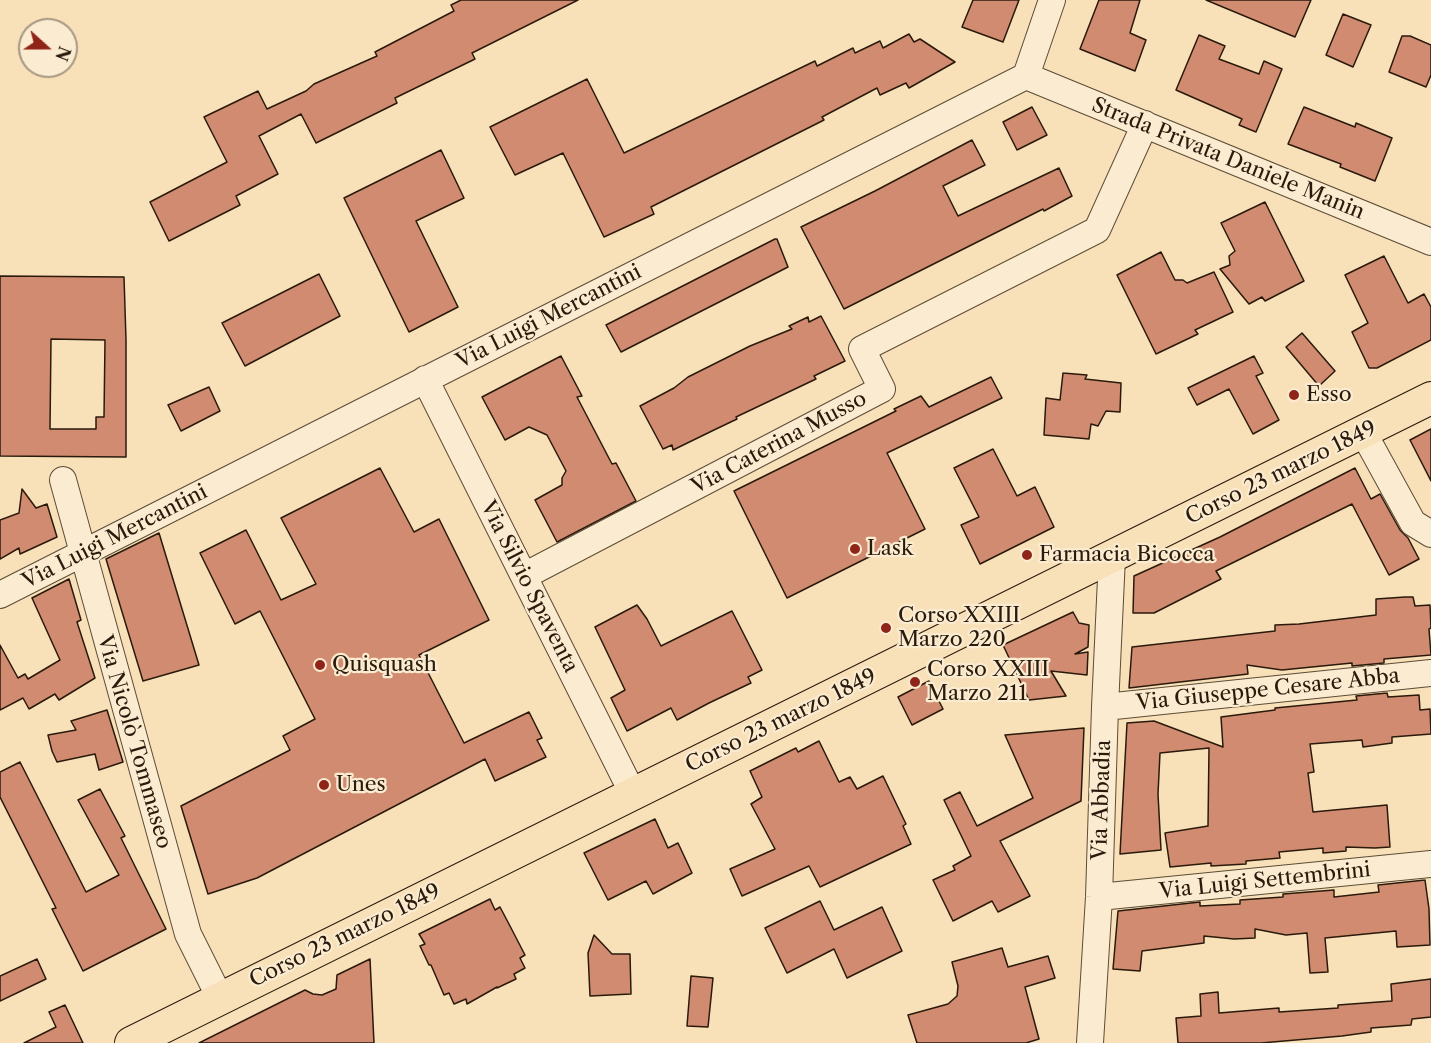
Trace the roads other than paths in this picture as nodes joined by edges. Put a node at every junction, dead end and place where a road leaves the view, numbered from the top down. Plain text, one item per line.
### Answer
1 (1052, 0) edge
2 (1026, 76) junction
3 (1144, 124) junction
4 (1431, 242) edge
5 (425, 379) junction
6 (1431, 398) edge
7 (1363, 432) junction
8 (63, 480) dead end
9 (1431, 534) edge
10 (82, 555) junction
11 (1112, 557) junction
12 (524, 576) junction
13 (0, 595) edge
14 (1431, 672) edge
15 (1105, 707) junction
16 (633, 794) junction
17 (1431, 864) edge
18 (1099, 897) junction
19 (220, 998) junction
20 (131, 1043) edge
21 (1090, 1043) edge

1 - 2 street
2 - 3 street, Strada Privata Daniele Manin
2 - 5 street, Via Luigi Mercantini
3 - 4 street, Strada Privata Daniele Manin
3 - 12 street, Via Caterina Musso
5 - 10 street, Via Luigi Mercantini
5 - 12 street, Via Silvio Spaventa
6 - 7 main road, Corso 23 marzo 1849
7 - 9 street
7 - 11 main road, Corso 23 marzo 1849
8 - 10 street, Via Nicolò Tommaseo
10 - 13 street, Via Luigi Mercantini
10 - 19 street, Via Nicolò Tommaseo
11 - 15 street, Via Abbadia
11 - 16 main road, Corso 23 marzo 1849
12 - 16 street, Via Silvio Spaventa
14 - 15 street, Via Giuseppe Cesare Abba
15 - 18 street, Via Abbadia
16 - 19 main road, Corso 23 marzo 1849
17 - 18 street, Via Luigi Settembrini
18 - 21 street, Via Abbadia
19 - 20 main road, Corso 23 marzo 1849

